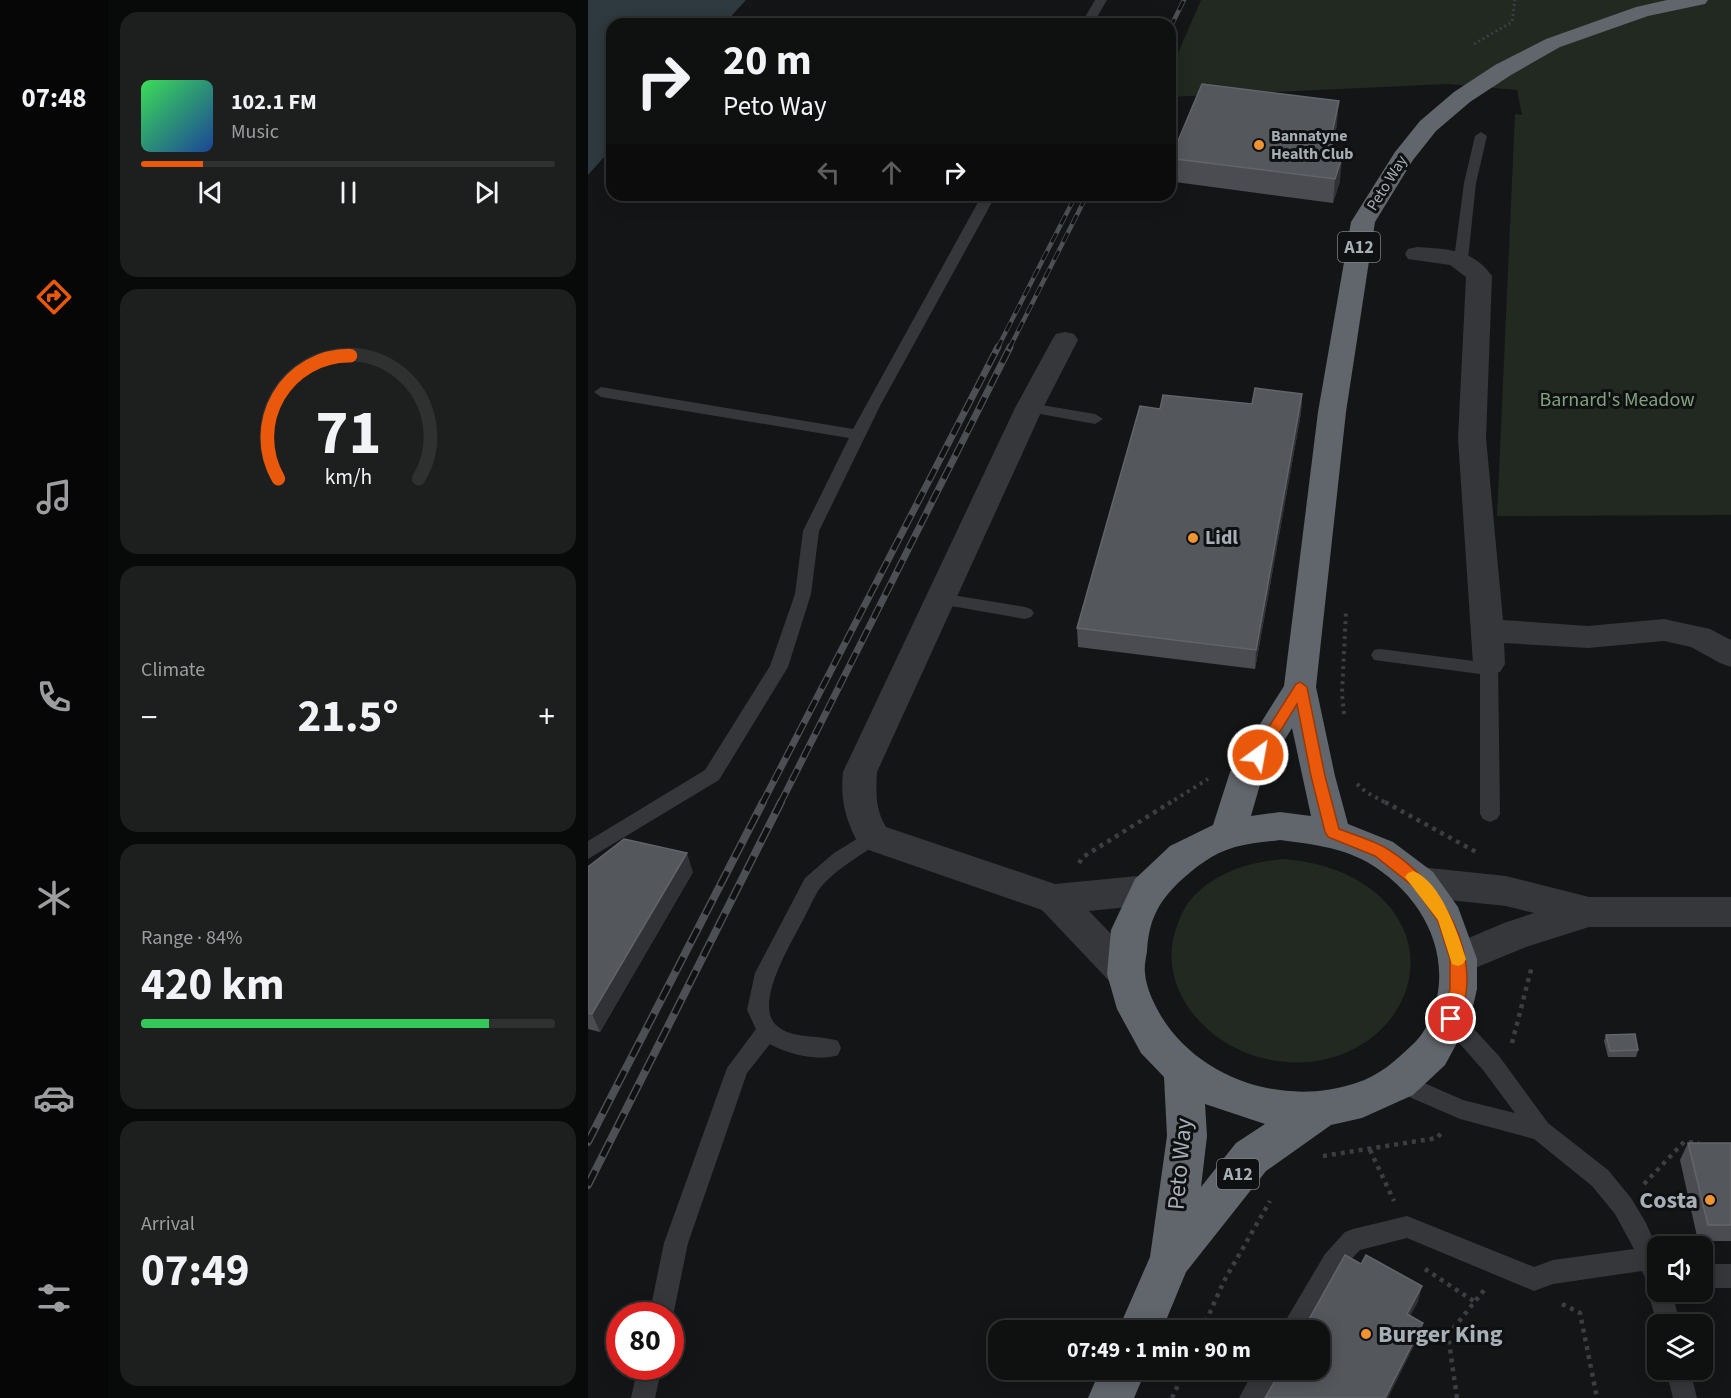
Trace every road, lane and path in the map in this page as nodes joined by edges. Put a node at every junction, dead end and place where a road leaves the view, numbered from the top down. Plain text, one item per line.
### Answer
1 (1101, 0) edge
2 (1515, 0) edge
3 (1698, 0) edge
4 (1090, 18) edge
5 (1474, 44) dead end
6 (1481, 136) dead end
7 (986, 201) edge
8 (1417, 254) dead end
9 (1461, 259) junction
10 (1065, 340) dead end
11 (601, 392) dead end
12 (1029, 408) junction
13 (1095, 419) dead end
14 (858, 435) junction
15 (940, 598) junction
16 (1347, 604) dead end
17 (1025, 613) dead end
18 (1488, 630) junction
19 (1380, 654) dead end
20 (1731, 655) edge
21 (1489, 667) junction
22 (1300, 687) junction
23 (1344, 718) dead end
24 (1247, 772) junction
25 (1350, 778) dead end
26 (1490, 814) dead end
27 (1333, 832) junction
28 (1228, 834) junction
29 (873, 837) junction
30 (588, 851) edge
31 (1420, 882) junction
32 (1148, 890) junction
33 (1506, 891) junction
34 (1055, 899) junction
35 (1589, 912) junction
36 (1731, 912) edge
37 (1517, 934) junction
38 (1458, 959) junction
39 (1126, 974) junction
40 (1451, 1019) junction
41 (767, 1031) junction
42 (830, 1048) dead end
43 (1491, 1063) junction
44 (1183, 1070) junction
45 (1399, 1082) junction
46 (1321, 1109) junction
47 (1460, 1109) junction
48 (1540, 1130) junction
49 (1708, 1144) edge
50 (1320, 1157) dead end
51 (1271, 1199) dead end
52 (1623, 1206) junction
53 (1647, 1254) edge
54 (1171, 1258) junction
55 (1503, 1267) junction
56 (1553, 1272) junction
57 (1713, 1276) edge
58 (1731, 1276) edge
59 (1647, 1277) edge
60 (664, 1302) edge
61 (1144, 1320) edge
62 (1206, 1320) edge
63 (1298, 1320) edge
64 (647, 1380) edge
65 (1119, 1380) edge
66 (1180, 1380) edge
67 (1262, 1380) edge
68 (1680, 1380) edge
69 (643, 1398) edge
70 (1111, 1398) edge
71 (1172, 1398) edge
72 (1251, 1398) edge
73 (1457, 1398) edge
74 (1597, 1398) edge
75 (1685, 1398) edge

1 - 4 lane
2 - 5 path
3 - 22 highway, Peto Way / A12
6 - 9 lane
7 - 14 lane
8 - 9 street
9 - 18 street
10 - 12 street
11 - 14 lane
12 - 13 lane
12 - 15 street
14 - 30 lane
15 - 17 lane
15 - 29 street
16 - 23 path
18 - 20 street
18 - 21 street
19 - 21 lane
21 - 26 lane
22 - 24 highway, Peto Way / A12
22 - 27 highway, Peto Way / A12
24 - 28 highway, Peto Way / A12
24 - 34 path
25 - 33 path
27 - 28 highway
27 - 31 highway
28 - 32 highway
29 - 34 street
29 - 41 lane
31 - 33 street
31 - 38 highway
32 - 34 street
32 - 39 highway
33 - 35 street
34 - 39 street
35 - 36 street
35 - 37 street
37 - 38 street
37 - 43 path
38 - 40 highway
39 - 44 highway
40 - 43 lane
40 - 45 highway
41 - 42 lane
41 - 60 lane
43 - 48 lane
44 - 46 highway
44 - 54 highway, Peto Way / A12
45 - 46 highway
45 - 47 lane
46 - 54 highway, Peto Way / A12
47 - 48 lane
47 - 50 path
48 - 52 lane
49 - 52 path
51 - 62 path
52 - 53 lane
54 - 61 highway, Peto Way / A12
55 - 56 lane
55 - 63 lane
55 - 73 path
56 - 59 lane
56 - 74 path
57 - 58 lane
64 - 69 lane
65 - 70 highway
66 - 71 path
67 - 72 lane
68 - 75 lane

